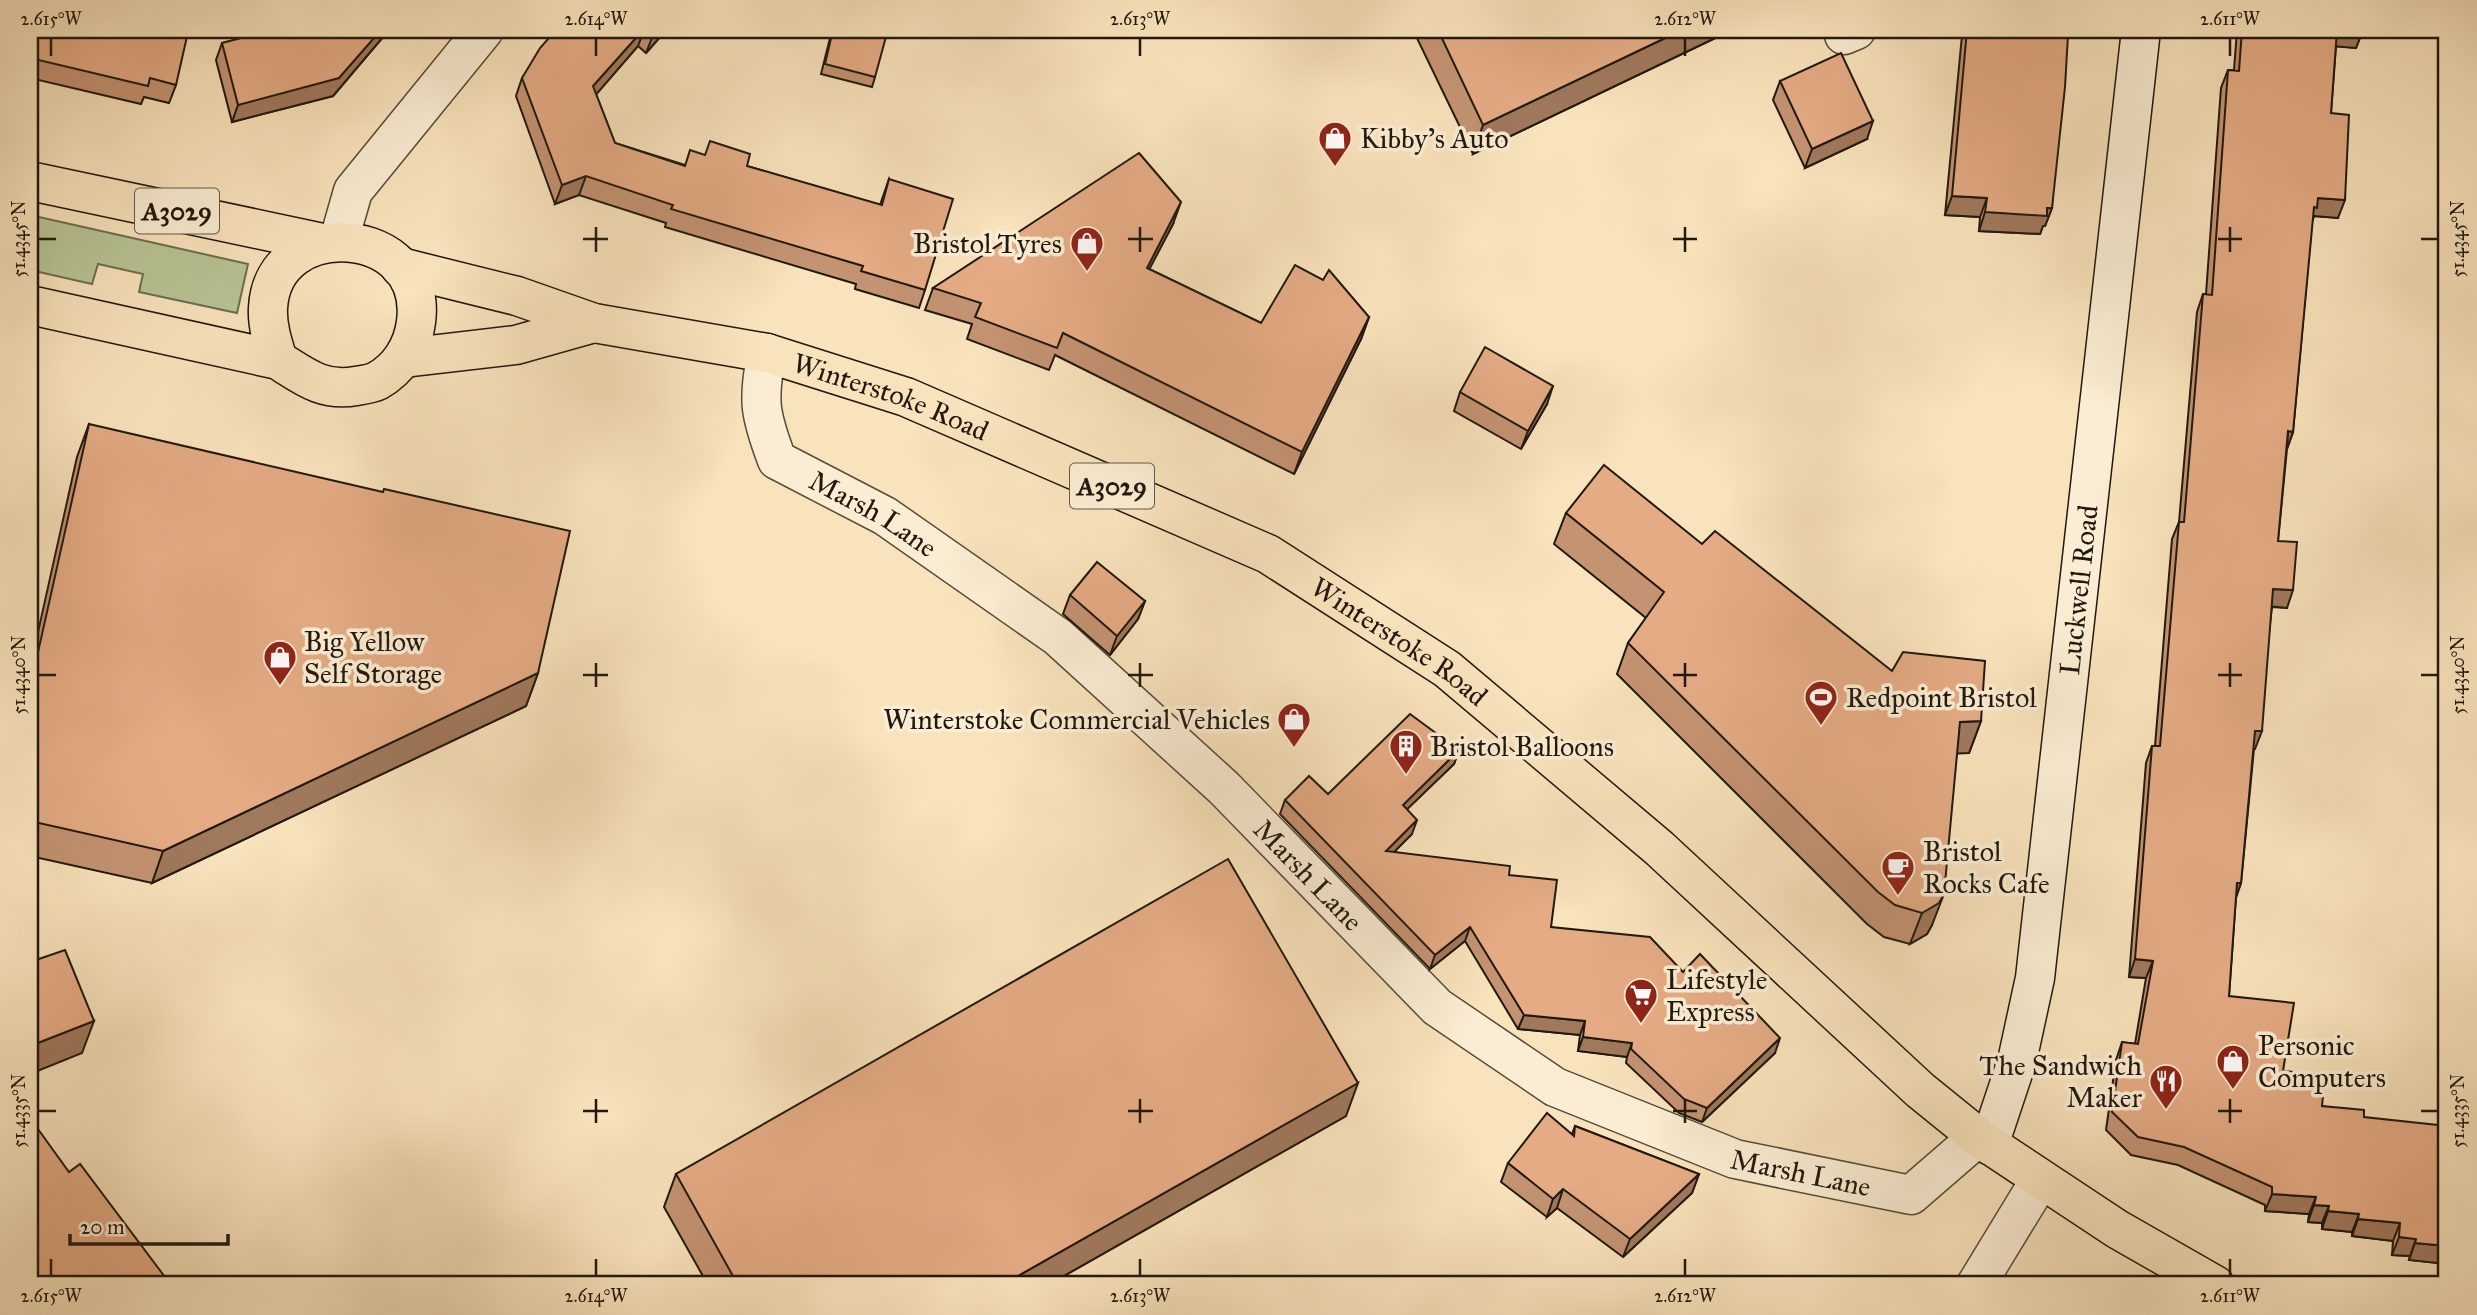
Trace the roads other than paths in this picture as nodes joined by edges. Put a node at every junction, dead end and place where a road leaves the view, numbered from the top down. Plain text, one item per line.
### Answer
1 (484, 30) edge
2 (2141, 30) edge
3 (30, 181) edge
4 (331, 242) junction
5 (400, 267) junction
6 (30, 305) edge
7 (594, 323) junction
8 (766, 353) junction
9 (404, 358) junction
10 (278, 360) junction
11 (1983, 1141) junction
12 (2040, 1180) junction
13 (1976, 1285) edge
14 (2215, 1285) edge

1 - 4 street
2 - 11 street, Luckwell Road
3 - 4 highway, Winterstoke Road / A3029
4 - 5 highway, Winterstoke Road / A3029
4 - 10 highway
5 - 7 highway, Winterstoke Road / A3029
5 - 9 highway, Winterstoke Road / A3029
6 - 10 highway, Winterstoke Road / A3029
7 - 8 highway, Winterstoke Road / A3029
7 - 9 highway, Winterstoke Road / A3029
8 - 11 highway, Winterstoke Road / A3029
8 - 11 street, Marsh Lane
9 - 10 highway, Winterstoke Road / A3029
11 - 12 highway, Winterstoke Road / A3029
12 - 13 street
12 - 14 highway, Winterstoke Road / A3029

